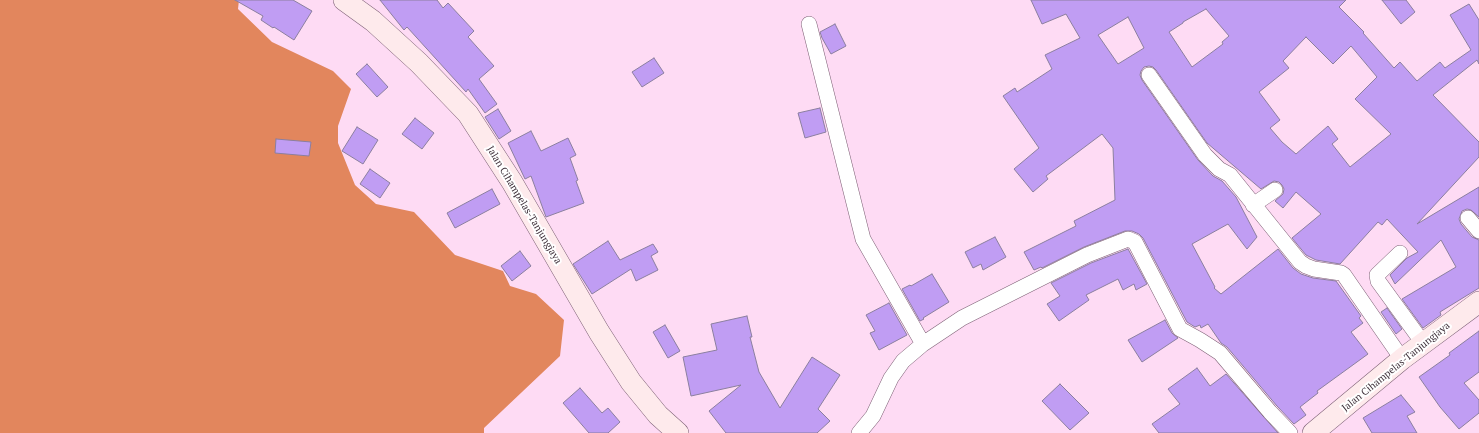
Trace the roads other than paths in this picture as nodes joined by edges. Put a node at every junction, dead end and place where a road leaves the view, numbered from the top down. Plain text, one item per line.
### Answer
1 (344, 0) edge
2 (809, 24) dead end
3 (1149, 76) dead end
4 (1275, 190) dead end
5 (1253, 205) junction
6 (1468, 218) dead end
7 (1479, 231) edge
8 (1400, 253) dead end
9 (1479, 302) edge
10 (1423, 343) junction
11 (923, 344) junction
12 (1402, 359) junction
13 (678, 433) edge
14 (859, 433) edge
15 (1290, 433) edge
16 (1313, 433) edge

1 - 13 main road, Jalan Cihampelas-Tanjungjaya
2 - 11 street
3 - 5 street
4 - 5 street
5 - 12 street
6 - 7 street
8 - 10 street
9 - 10 main road, Jalan Cihampelas-Tanjungjaya
10 - 12 main road, Jalan Cihampelas-Tanjungjaya
11 - 14 street
11 - 15 street
12 - 16 main road, Jalan Cihampelas-Tanjungjaya

